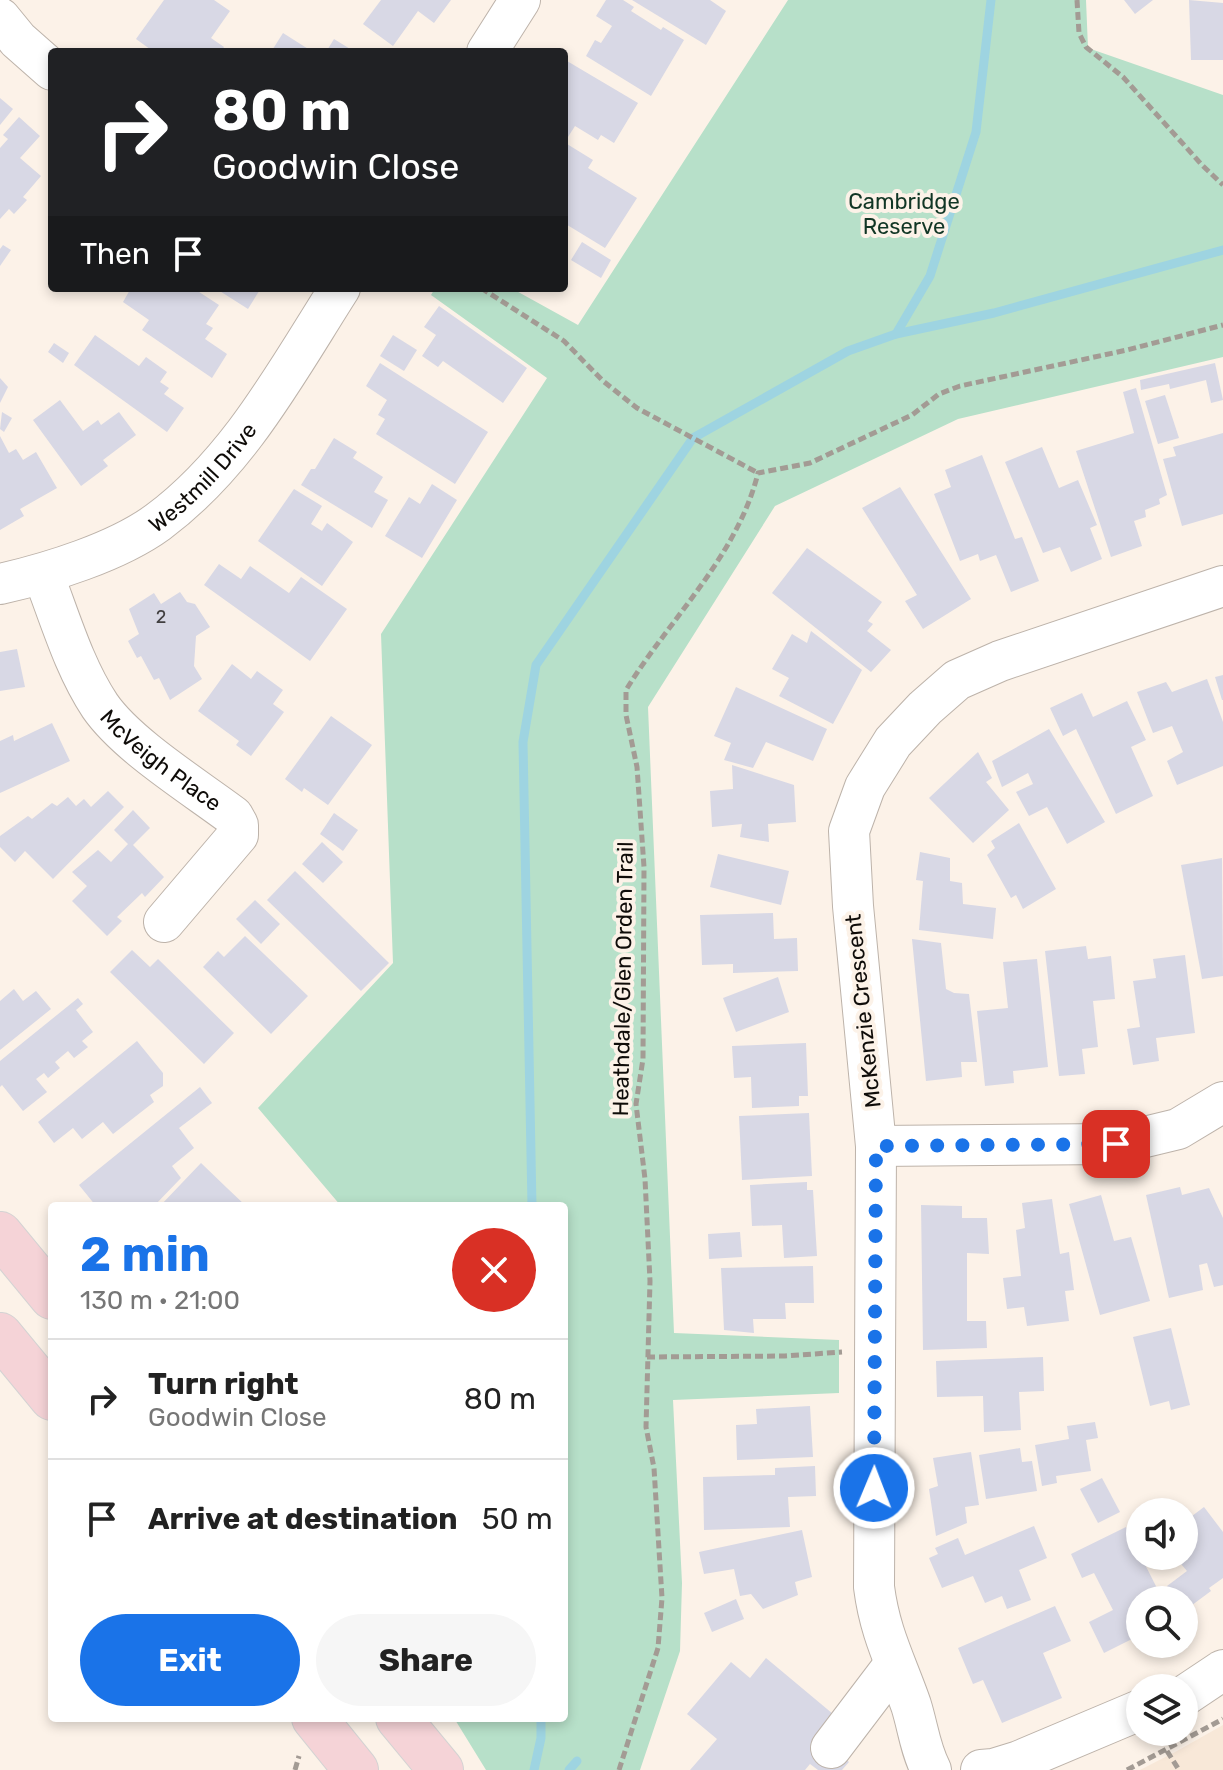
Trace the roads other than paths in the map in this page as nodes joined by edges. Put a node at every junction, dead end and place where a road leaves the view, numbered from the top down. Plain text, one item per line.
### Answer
1 (520, 0) edge
2 (0, 18) edge
3 (490, 48) edge
4 (48, 66) edge
5 (337, 292) edge
6 (43, 574) junction
7 (0, 584) edge
8 (1223, 586) edge
9 (164, 922) dead end
10 (1223, 1102) edge
11 (876, 1146) junction
12 (0, 1234) edge
13 (48, 1292) edge
14 (0, 1335) edge
15 (48, 1393) edge
16 (894, 1665) junction
17 (911, 1705) junction
18 (1126, 1716) edge
19 (317, 1722) edge
20 (401, 1722) edge
21 (1130, 1746) edge
22 (819, 1762) edge
23 (356, 1770) edge
24 (441, 1770) edge
25 (931, 1770) edge
26 (949, 1770) edge
27 (981, 1770) edge
28 (1059, 1770) edge

1 - 3 street
2 - 4 street
5 - 6 street, Westmill Drive
6 - 7 street, Westmill Drive
6 - 9 street, McVeigh Place
8 - 11 street, McKenzie Crescent
10 - 11 street
11 - 16 street, McKenzie Crescent
12 - 13 main road
14 - 15 main road
16 - 17 street, McKenzie Crescent
16 - 22 street
17 - 25 street, McKenzie Crescent
17 - 26 street, McKenzie Crescent
18 - 27 street
19 - 23 main road
20 - 24 main road
21 - 28 street

